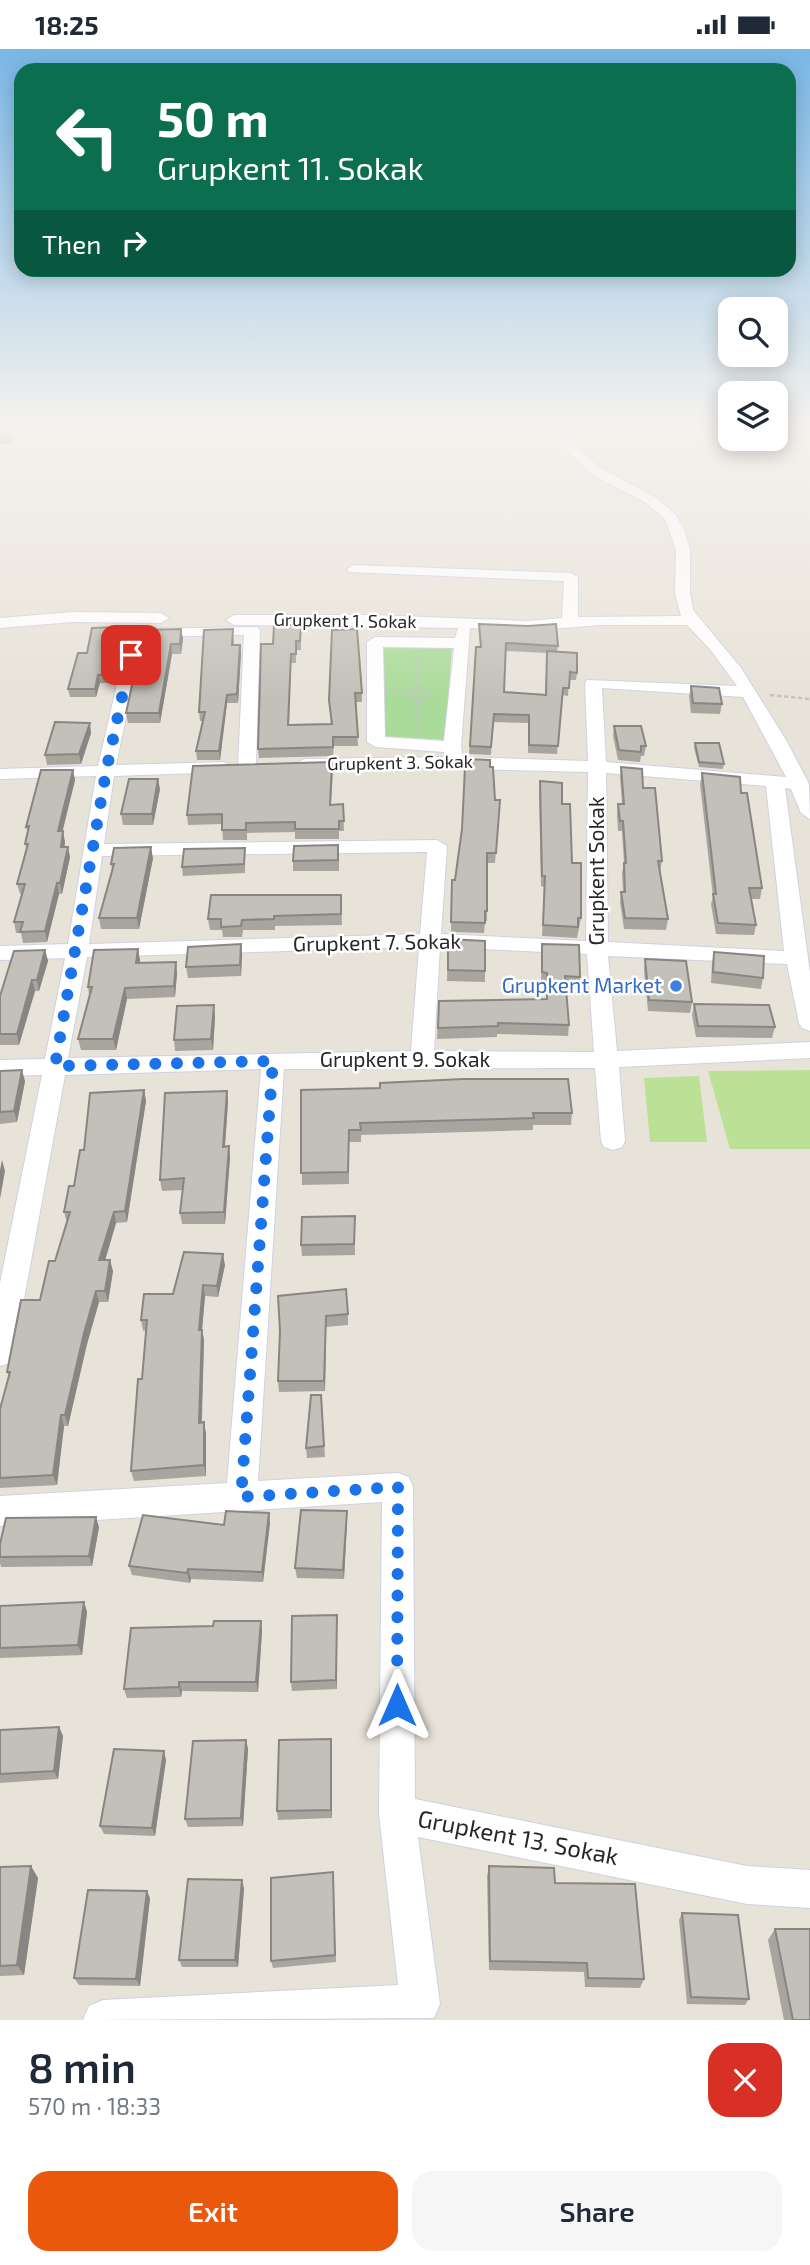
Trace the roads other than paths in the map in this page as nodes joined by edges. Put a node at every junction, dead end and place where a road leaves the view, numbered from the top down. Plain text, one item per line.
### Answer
1 (667, 515) edge
2 (354, 569) dead end
3 (374, 620) junction
4 (691, 620) junction
5 (570, 622) junction
6 (0, 623) edge
7 (464, 624) junction
8 (375, 642) junction
9 (463, 643) junction
10 (593, 683) joint
11 (747, 692) junction
12 (453, 754) junction
13 (289, 765) edge
14 (597, 768) junction
15 (106, 772) junction
16 (0, 774) edge
17 (775, 781) junction
18 (800, 784) junction
19 (810, 813) edge
20 (94, 850) junction
21 (429, 940) junction
22 (597, 946) junction
23 (77, 951) junction
24 (0, 953) edge
25 (796, 958) junction
26 (810, 1023) edge
27 (810, 1049) edge
28 (422, 1059) junction
29 (606, 1060) junction
30 (273, 1061) junction
31 (55, 1066) junction
32 (0, 1068) edge
33 (613, 1141) dead end
34 (0, 1355) edge
35 (398, 1487) joint
36 (241, 1497) junction
37 (0, 1511) edge
38 (397, 1814) junction
39 (810, 1889) edge
40 (103, 2020) edge

1 - 4 street
2 - 5 street
3 - 6 street, Grupkent 1. Sokak
3 - 7 street, Grupkent 1. Sokak
3 - 8 street
4 - 5 street, Grupkent 1. Sokak
4 - 11 street
5 - 7 street, Grupkent 1. Sokak
7 - 9 street
8 - 9 street
8 - 12 street
9 - 12 street
10 - 11 street
10 - 14 street, Grupkent Sokak
11 - 18 street
12 - 13 street, Grupkent 3. Sokak
12 - 14 street, Grupkent 3. Sokak
14 - 17 street, Grupkent 3. Sokak
14 - 22 street, Grupkent Sokak
15 - 15 street
15 - 16 street
15 - 20 street
17 - 18 street, Grupkent 3. Sokak
17 - 25 street
18 - 19 street
20 - 21 street
20 - 23 street
21 - 22 street, Grupkent 7. Sokak
21 - 23 street, Grupkent 7. Sokak
21 - 28 street
22 - 25 street, Grupkent 7. Sokak
22 - 29 street, Grupkent Sokak
23 - 24 street, Grupkent 7. Sokak
23 - 31 street
25 - 26 street
27 - 29 street, Grupkent 9. Sokak
28 - 29 street, Grupkent 9. Sokak
28 - 30 street, Grupkent 9. Sokak
29 - 33 street, Grupkent Sokak
30 - 31 street, Grupkent 9. Sokak
30 - 36 street
31 - 32 street, Grupkent 9. Sokak
31 - 34 street
35 - 36 street
35 - 38 street
36 - 37 street
38 - 39 street, Grupkent 13. Sokak
38 - 40 street, Grupkent 13. Sokak

